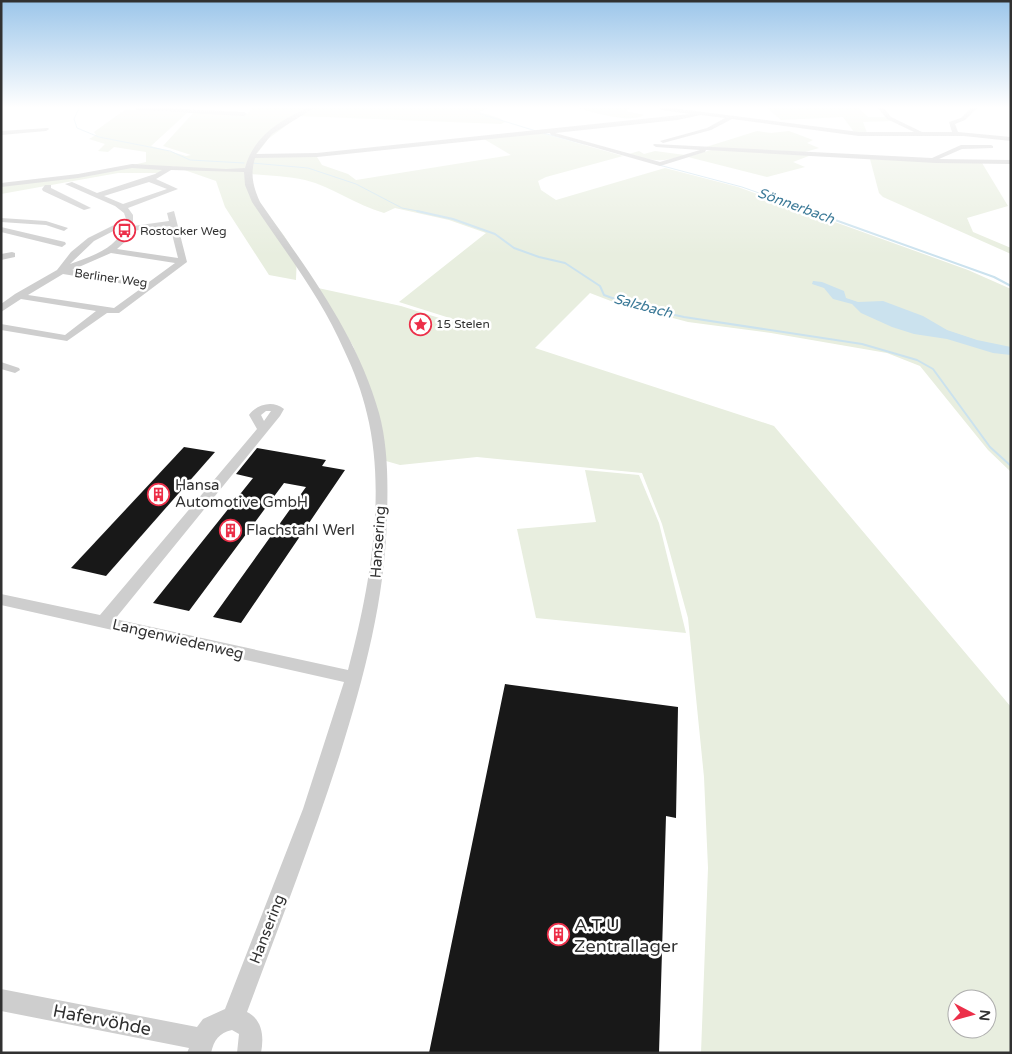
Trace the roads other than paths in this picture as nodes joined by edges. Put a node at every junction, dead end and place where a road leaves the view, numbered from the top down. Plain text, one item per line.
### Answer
1 (253, 157) edge
2 (295, 157) edge
3 (635, 157) edge
4 (683, 157) edge
5 (874, 157) edge
6 (938, 157) edge
7 (936, 161) junction
8 (1011, 162) edge
9 (250, 163) junction
10 (171, 167) junction
11 (149, 179) junction
12 (69, 184) dead end
13 (1, 185) edge
14 (48, 187) dead end
15 (98, 196) junction
16 (75, 202) junction
17 (123, 207) junction
18 (87, 208) dead end
19 (171, 213) dead end
20 (1, 220) edge
21 (129, 224) junction
22 (174, 224) junction
23 (64, 228) dead end
24 (1, 229) edge
25 (62, 244) dead end
26 (108, 250) junction
27 (12, 255) dead end
28 (1, 257) edge
29 (183, 262) junction
30 (61, 271) junction
31 (150, 285) junction
32 (18, 296) junction
33 (1, 309) edge
34 (105, 309) junction
35 (1, 327) edge
36 (1, 365) edge
37 (16, 370) dead end
38 (264, 430) dead end
39 (1, 599) edge
40 (103, 622) junction
41 (355, 678) junction
42 (1, 1000) edge
43 (233, 1018) junction
44 (200, 1046) edge
45 (249, 1053) edge

1 - 9 street
2 - 9 street
3 - 4 street
5 - 7 street
6 - 7 street
7 - 8 street
9 - 10 street
9 - 41 street, Hansering
10 - 11 street
10 - 13 street
11 - 15 street
11 - 17 street
12 - 15 street
14 - 16 street
15 - 16 street
15 - 17 street
16 - 18 street
17 - 21 street
19 - 22 street
20 - 23 street
21 - 22 street
21 - 26 street
21 - 30 street
22 - 29 street
24 - 25 street
26 - 29 street
26 - 30 street
27 - 28 street
29 - 31 street, Berliner Weg
30 - 31 street, Berliner Weg
30 - 32 street
31 - 34 street
32 - 33 street
32 - 34 street
34 - 35 street
36 - 37 street
38 - 40 street
39 - 40 street, Langenwiedenweg
40 - 41 street, Langenwiedenweg
41 - 43 street, Hansering
42 - 44 street, Hafervöhde
43 - 44 street
43 - 45 street

